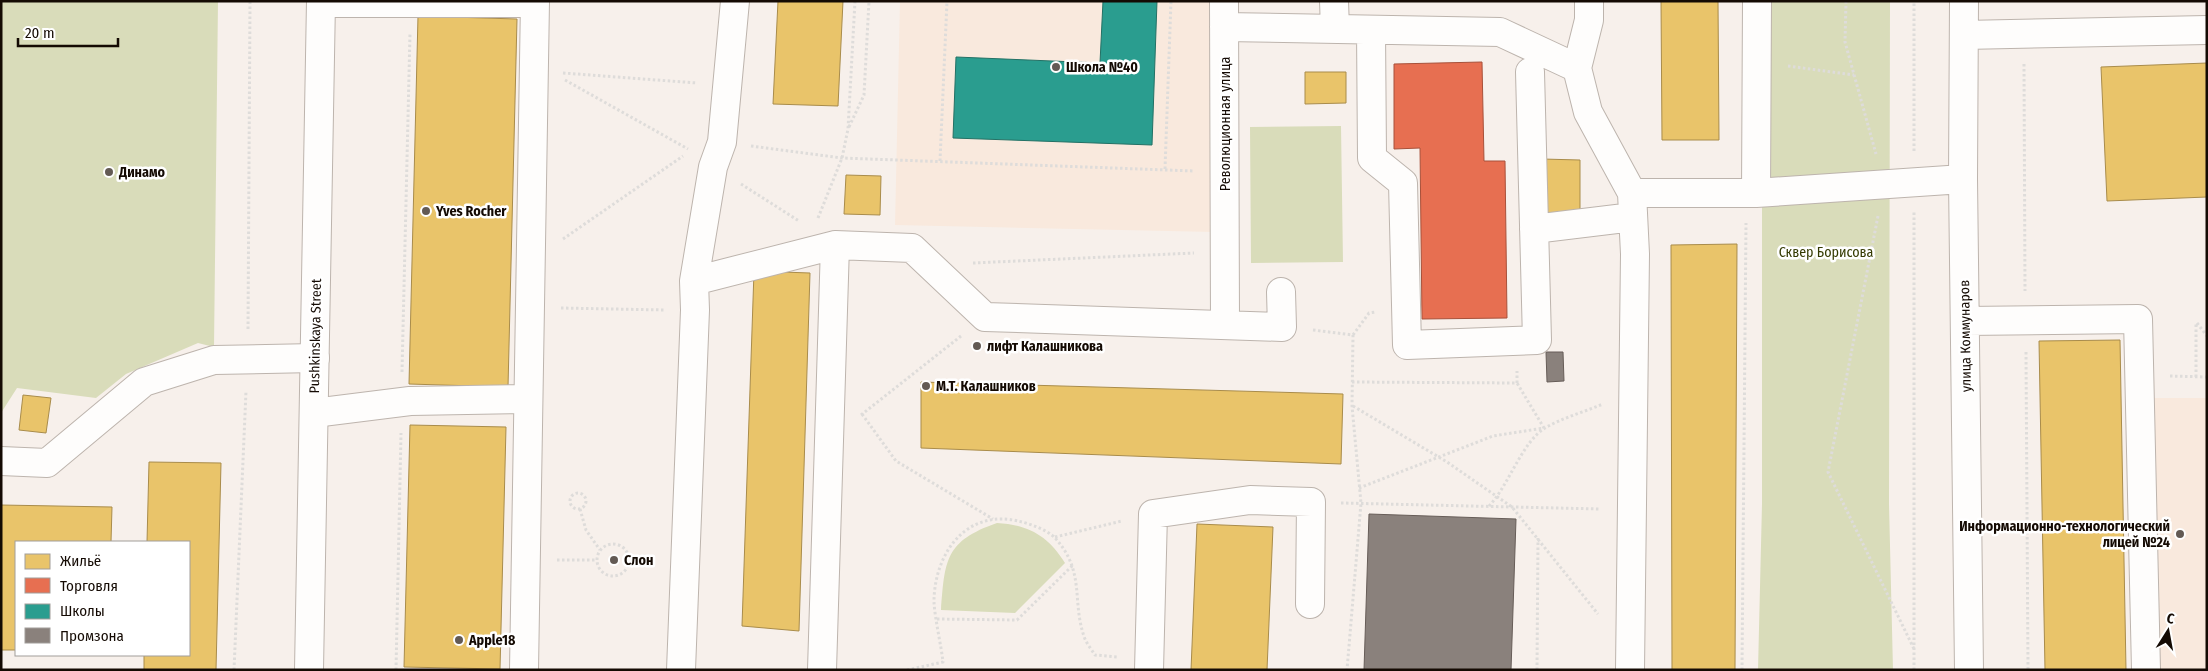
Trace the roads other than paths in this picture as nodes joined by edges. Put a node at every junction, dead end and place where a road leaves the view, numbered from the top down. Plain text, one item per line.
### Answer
1 (734, 1) edge
2 (1334, 1) edge
3 (1589, 1) edge
4 (1757, 1) edge
5 (1964, 1) edge
6 (321, 2) edge
7 (535, 2) edge
8 (1224, 14) edge
9 (1334, 29) junction
10 (1371, 30) junction
11 (2207, 30) edge
12 (1964, 35) junction
13 (1577, 68) junction
14 (1530, 72) dead end
15 (1963, 180) junction
16 (1751, 193) junction
17 (1632, 205) junction
18 (1534, 229) junction
19 (835, 245) junction
20 (694, 281) junction
21 (1281, 292) dead end
22 (1965, 321) junction
23 (1225, 325) junction
24 (315, 358) junction
25 (528, 399) junction
26 (314, 413) junction
27 (1, 461) edge
28 (1310, 604) dead end
29 (1149, 665) edge
30 (309, 670) edge
31 (524, 670) edge
32 (681, 670) edge
33 (822, 670) edge
34 (1630, 670) edge
35 (1969, 670) edge
36 (2146, 670) edge

1 - 20 street
2 - 9 street
3 - 13 street
4 - 16 street
5 - 12 street, улица Коммунаров
6 - 7 street
6 - 24 street, Pushkinskaya Street
7 - 25 street
8 - 9 street
8 - 23 street, Революционная улица
9 - 10 street
10 - 13 street
10 - 18 street
11 - 12 street
12 - 15 street, улица Коммунаров
13 - 17 street
14 - 18 street
15 - 16 street
15 - 22 street, улица Коммунаров
16 - 17 street
17 - 18 street
17 - 34 street
19 - 20 street
19 - 23 street
19 - 33 street
20 - 32 street
21 - 23 street
22 - 35 street, улица Коммунаров
22 - 36 street
24 - 26 street, Pushkinskaya Street
24 - 27 street
25 - 26 street
25 - 31 street
26 - 30 street, Pushkinskaya Street
28 - 29 street

